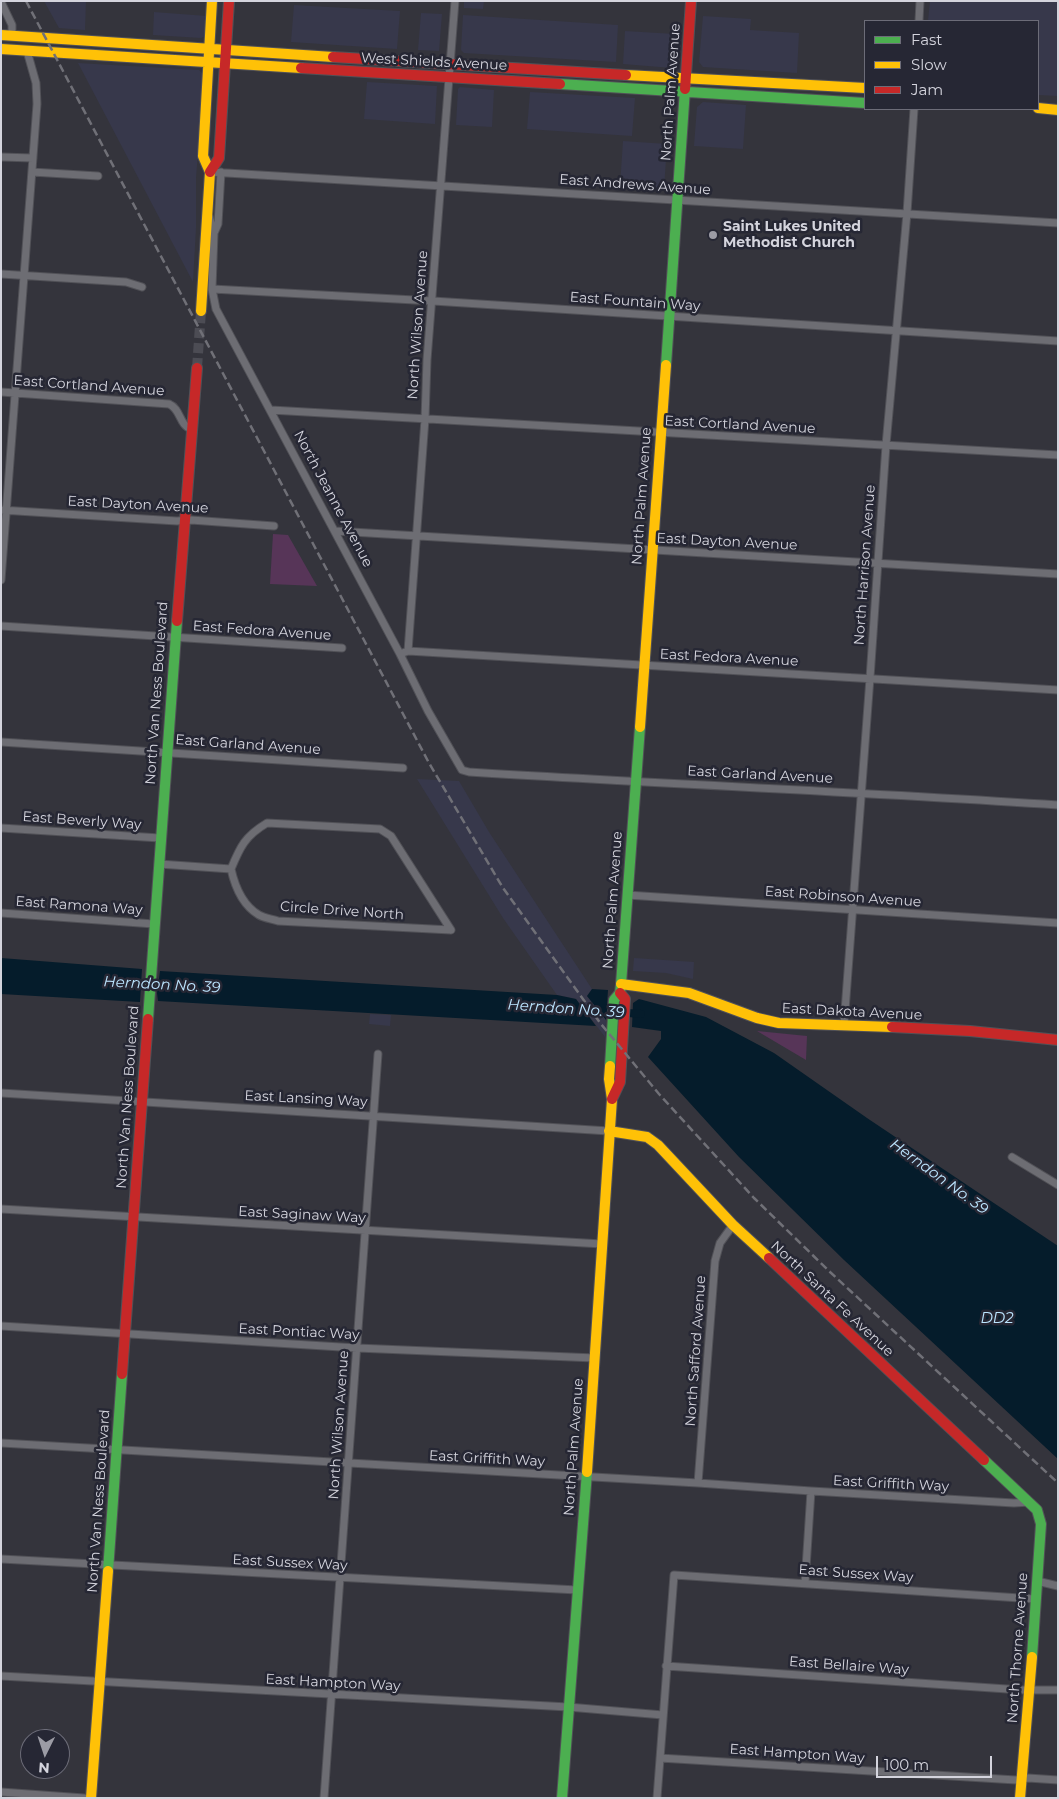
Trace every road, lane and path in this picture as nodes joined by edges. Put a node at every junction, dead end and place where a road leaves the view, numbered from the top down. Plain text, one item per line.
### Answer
1 (212, 1) edge
2 (229, 1) edge
3 (455, 1) edge
4 (691, 1) edge
5 (920, 1) edge
6 (1, 2) edge
7 (919, 20) edge
8 (1, 35) edge
9 (12, 35) junction
10 (209, 48) junction
11 (1, 49) edge
12 (226, 49) junction
13 (27, 51) junction
14 (208, 62) junction
15 (225, 63) junction
16 (450, 65) junction
17 (449, 77) junction
18 (687, 78) junction
19 (864, 88) edge
20 (686, 92) junction
21 (864, 103) edge
22 (1039, 108) edge
23 (914, 110) edge
24 (1058, 110) edge
25 (1, 157) edge
26 (33, 158) junction
27 (32, 172) junction
28 (210, 172) junction
29 (222, 172) junction
30 (98, 176) dead end
31 (440, 185) junction
32 (678, 200) junction
33 (208, 211) junction
34 (907, 214) junction
35 (1058, 223) edge
36 (214, 233) junction
37 (1, 274) edge
38 (23, 275) junction
39 (142, 287) dead end
40 (212, 289) junction
41 (433, 301) junction
42 (202, 312) tunnel mouth
43 (669, 317) junction
44 (897, 330) junction
45 (1058, 341) edge
46 (197, 368) tunnel mouth
47 (1, 392) edge
48 (15, 393) junction
49 (271, 410) junction
50 (425, 419) junction
51 (191, 429) junction
52 (660, 433) junction
53 (886, 446) junction
54 (1058, 455) edge
55 (4, 510) edge
56 (184, 520) junction
57 (274, 526) dead end
58 (335, 531) junction
59 (417, 536) junction
60 (652, 550) junction
61 (878, 563) junction
62 (1058, 574) edge
63 (1, 580) edge
64 (1, 626) edge
65 (175, 638) junction
66 (342, 648) dead end
67 (404, 652) junction
68 (644, 666) junction
69 (870, 678) junction
70 (1058, 690) edge
71 (1, 742) edge
72 (167, 752) junction
73 (403, 768) dead end
74 (462, 770) joint
75 (634, 782) junction
76 (861, 792) junction
77 (1058, 805) edge
78 (1, 828) edge
79 (160, 838) junction
80 (158, 864) junction
81 (231, 869) junction
82 (627, 895) junction
83 (852, 910) junction
84 (1, 913) edge
85 (1058, 923) edge
86 (154, 924) junction
87 (620, 995) junction
88 (844, 1024) junction
89 (1058, 1040) edge
90 (378, 1054) dead end
91 (1, 1093) edge
92 (612, 1099) junction
93 (142, 1102) junction
94 (375, 1115) junction
95 (609, 1130) junction
96 (1012, 1157) dead end
97 (1058, 1186) edge
98 (1, 1209) edge
99 (133, 1217) junction
100 (732, 1225) junction
101 (366, 1232) junction
102 (602, 1244) junction
103 (1, 1326) edge
104 (124, 1334) junction
105 (357, 1348) junction
106 (595, 1358) junction
107 (1, 1443) edge
108 (116, 1450) junction
109 (349, 1463) junction
110 (587, 1477) junction
111 (698, 1483) junction
112 (811, 1492) junction
113 (1031, 1502) junction
114 (1, 1559) edge
115 (108, 1565) junction
116 (340, 1578) junction
117 (1037, 1581) junction
118 (805, 1583) junction
119 (1058, 1586) edge
120 (577, 1590) junction
121 (1036, 1598) junction
122 (666, 1666) junction
123 (1, 1676) edge
124 (100, 1682) junction
125 (1030, 1689) junction
126 (1058, 1690) edge
127 (332, 1695) junction
128 (568, 1707) junction
129 (663, 1715) junction
130 (660, 1758) junction
131 (1022, 1779) junction
132 (1058, 1780) edge
133 (1, 1792) edge
134 (84, 1798) edge
135 (91, 1798) edge
136 (324, 1798) edge
137 (562, 1798) edge
138 (657, 1798) edge
139 (1020, 1798) edge

1 - 10 main road
2 - 12 main road
3 - 16 street, North Wilson Avenue
4 - 18 main road, North Palm Avenue
5 - 7 street
6 - 9 street
8 - 9 main road, West Shields Avenue
9 - 10 main road, West Shields Avenue
10 - 12 main road, West Shields Avenue
10 - 14 main road
11 - 13 main road, West Shields Avenue
12 - 15 main road
12 - 16 main road, West Shields Avenue
13 - 14 main road, West Shields Avenue
13 - 26 street
14 - 15 main road, West Shields Avenue
14 - 28 main road
15 - 17 main road, West Shields Avenue
15 - 28 main road
16 - 17 street, North Wilson Avenue
16 - 18 main road, West Shields Avenue
17 - 20 main road, West Shields Avenue
17 - 31 street, North Wilson Avenue
18 - 19 main road, West Shields Avenue
18 - 20 main road, North Palm Avenue
20 - 21 main road, West Shields Avenue
20 - 32 main road, North Palm Avenue
22 - 24 main road
23 - 34 street, North Harrison Avenue
25 - 26 street
26 - 27 street
27 - 30 street
27 - 38 street
28 - 29 street, East Andrews Avenue
28 - 33 main road
29 - 31 street, East Andrews Avenue
29 - 36 street, North Jeanne Avenue
31 - 32 street, East Andrews Avenue
31 - 41 street, North Wilson Avenue
32 - 34 street, East Andrews Avenue
32 - 43 main road, North Palm Avenue
33 - 36 street, North Jeanne Avenue
33 - 42 main road
34 - 35 street, East Andrews Avenue
34 - 44 street, North Harrison Avenue
36 - 40 street, North Jeanne Avenue
37 - 38 street
38 - 39 street
38 - 48 street
40 - 41 street, East Fountain Way
40 - 49 street, North Jeanne Avenue
41 - 43 street, East Fountain Way
41 - 50 street, North Wilson Avenue
43 - 44 street, East Fountain Way
43 - 52 main road, North Palm Avenue
44 - 45 street, East Fountain Way
44 - 53 street, North Harrison Avenue
46 - 51 main road, North Van Ness Boulevard
47 - 48 street, East Cortland Avenue
48 - 51 street, East Cortland Avenue
48 - 55 street
49 - 50 street, East Cortland Avenue
49 - 58 street, North Jeanne Avenue
50 - 52 street, East Cortland Avenue
50 - 59 street, North Wilson Avenue
51 - 56 main road, North Van Ness Boulevard
52 - 53 street, East Cortland Avenue
52 - 60 main road, North Palm Avenue
53 - 54 street, East Cortland Avenue
53 - 61 street, North Harrison Avenue
55 - 56 street, East Dayton Avenue
55 - 63 street
56 - 57 street, East Dayton Avenue
56 - 65 main road, North Van Ness Boulevard
58 - 59 street, East Dayton Avenue
58 - 67 street, North Jeanne Avenue
59 - 60 street, East Dayton Avenue
59 - 67 street, North Wilson Avenue
60 - 61 street, East Dayton Avenue
60 - 68 main road, North Palm Avenue
61 - 62 street, East Dayton Avenue
61 - 69 street, North Harrison Avenue
64 - 65 street, East Fedora Avenue
65 - 66 street, East Fedora Avenue
65 - 72 main road, North Van Ness Boulevard
67 - 68 street, East Fedora Avenue
67 - 74 street, North Jeanne Avenue
68 - 69 street, East Fedora Avenue
68 - 75 main road, North Palm Avenue
69 - 70 street, East Fedora Avenue
69 - 76 street, North Harrison Avenue
71 - 72 street, East Garland Avenue
72 - 73 street, East Garland Avenue
72 - 79 main road, North Van Ness Boulevard
74 - 75 street, East Garland Avenue
75 - 76 street, East Garland Avenue
75 - 82 main road, North Palm Avenue
76 - 77 street, East Garland Avenue
76 - 83 street, North Harrison Avenue
78 - 79 street, East Beverly Way
79 - 80 main road, North Van Ness Boulevard
80 - 81 street
80 - 86 main road, North Van Ness Boulevard
81 - 81 street, Circle Drive North
82 - 83 street, East Robinson Avenue
82 - 87 main road, North Palm Avenue
83 - 85 street, East Robinson Avenue
83 - 88 street, North Harrison Avenue
84 - 86 street, East Ramona Way
86 - 93 main road, North Van Ness Boulevard
87 - 88 main road, East Dakota Avenue
87 - 92 main road, North Palm Avenue
87 - 92 main road, North Palm Avenue
88 - 89 main road, East Dakota Avenue
90 - 94 street, North Wilson Avenue
91 - 93 street, East Lansing Way
92 - 95 main road, North Palm Avenue
93 - 94 street, East Lansing Way
93 - 99 main road, North Van Ness Boulevard
94 - 95 street, East Lansing Way
94 - 101 street, North Wilson Avenue
95 - 100 main road, North Santa Fe Avenue
95 - 102 main road, North Palm Avenue
96 - 97 street
98 - 99 street, East Saginaw Way
99 - 101 street, East Saginaw Way
99 - 104 main road, North Van Ness Boulevard
100 - 111 street, North Safford Avenue
100 - 113 main road, North Santa Fe Avenue
101 - 102 street, East Saginaw Way
101 - 105 street, North Wilson Avenue
102 - 106 main road, North Palm Avenue
103 - 104 street, East Pontiac Way
104 - 105 street, East Pontiac Way
104 - 108 main road, North Van Ness Boulevard
105 - 106 street, East Pontiac Way
105 - 109 street, North Wilson Avenue
106 - 110 main road, North Palm Avenue
107 - 108 street, East Griffith Way
108 - 109 street, East Griffith Way
108 - 115 main road, North Van Ness Boulevard
109 - 110 street, East Griffith Way
109 - 116 street, North Wilson Avenue
110 - 111 street, East Griffith Way
110 - 120 main road, North Palm Avenue
111 - 112 street, East Griffith Way
112 - 113 street, East Griffith Way
112 - 118 street
113 - 117 main road, North Thorne Avenue
114 - 115 street, East Sussex Way
115 - 116 street, East Sussex Way
115 - 124 main road, North Van Ness Boulevard
116 - 120 street, East Sussex Way
116 - 127 street, North Wilson Avenue
117 - 119 street
117 - 121 main road, North Thorne Avenue
118 - 121 street, East Sussex Way
118 - 122 street, East Sussex Way
120 - 128 main road, North Palm Avenue
121 - 125 main road, North Thorne Avenue
122 - 125 street, East Bellaire Way
122 - 129 street
123 - 124 street, East Hampton Way
124 - 127 street, East Hampton Way
124 - 135 main road, North Van Ness Boulevard
125 - 126 street, East Bellaire Way
125 - 131 main road, North Thorne Avenue
127 - 128 street, East Hampton Way
127 - 136 street, North Wilson Avenue
128 - 129 street, East Hampton Way
128 - 137 main road, North Palm Avenue
129 - 130 street
130 - 131 street, East Hampton Way
130 - 138 street
131 - 132 street, East Hampton Way
131 - 139 main road, North Thorne Avenue
133 - 134 street

